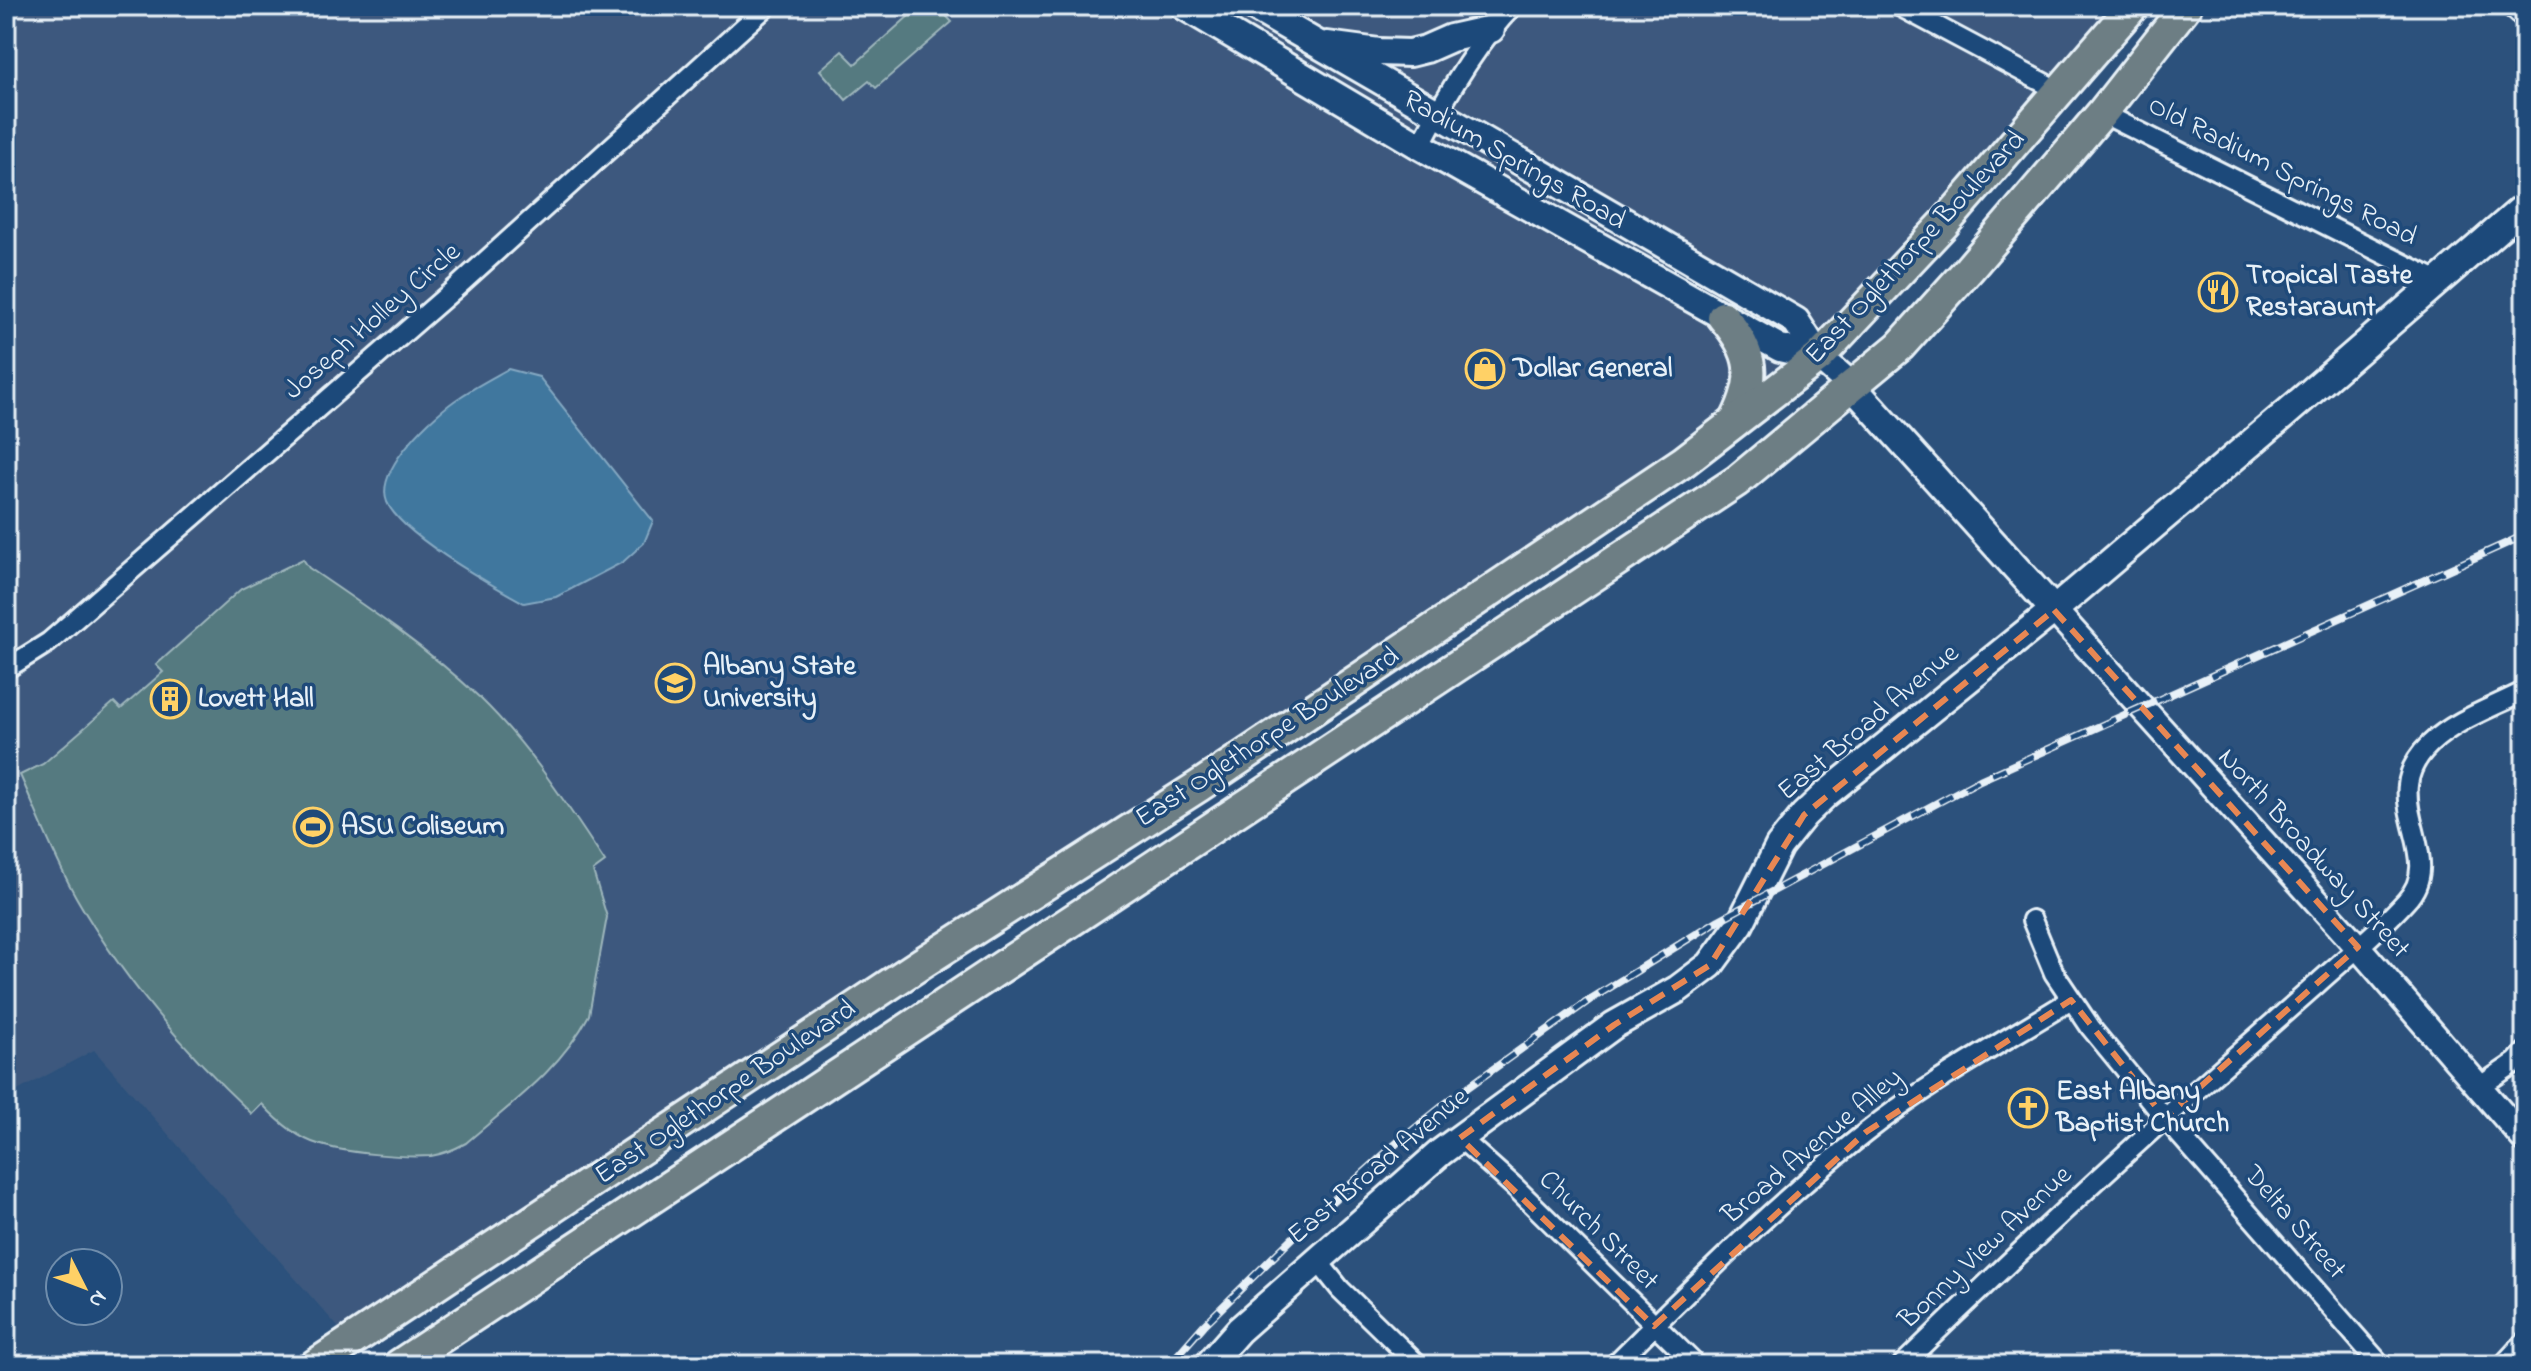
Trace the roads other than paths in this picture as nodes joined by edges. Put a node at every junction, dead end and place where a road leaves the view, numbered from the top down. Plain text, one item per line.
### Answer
1 (767, 6) edge
2 (1184, 6) edge
3 (1252, 6) edge
4 (1513, 6) edge
5 (1899, 6) edge
6 (2133, 6) edge
7 (2151, 6) edge
8 (2186, 6) edge
9 (2510, 6) edge
10 (2525, 19) edge
11 (1491, 29) junction
12 (1316, 44) junction
13 (2059, 91) junction
14 (2102, 113) junction
15 (1436, 115) junction
16 (1420, 146) junction
17 (2525, 206) edge
18 (2438, 281) junction
19 (1723, 317) junction
20 (1819, 357) junction
21 (1852, 386) junction
22 (1734, 423) junction
23 (2054, 610) junction
24 (6, 669) edge
25 (2525, 691) edge
26 (2032, 920) dead end
27 (2358, 947) junction
28 (2071, 1000) junction
29 (2525, 1052) edge
30 (2479, 1087) junction
31 (2165, 1118) junction
32 (1460, 1138) junction
33 (2525, 1140) edge
34 (1317, 1260) junction
35 (1654, 1326) junction
36 (2525, 1341) edge
37 (315, 1365) edge
38 (399, 1365) edge
39 (1208, 1365) edge
40 (1418, 1365) edge
41 (1614, 1365) edge
42 (1696, 1365) edge
43 (1902, 1365) edge
44 (2381, 1365) edge
45 (2503, 1365) edge

1 - 24 street, Joseph Holley Circle
2 - 16 main road, Radium Springs Road
3 - 12 main road, Radium Springs Road
4 - 11 street
5 - 13 street
6 - 13 main road, East Oglethorpe Boulevard
7 - 14 main road
8 - 14 main road, East Oglethorpe Boulevard
9 - 10 street
11 - 12 main road
11 - 15 street
12 - 15 main road, Radium Springs Road
13 - 20 main road, East Oglethorpe Boulevard
14 - 18 street, Old Radium Springs Road
14 - 21 main road, East Oglethorpe Boulevard
15 - 16 street
15 - 20 main road, Radium Springs Road
16 - 19 main road, Radium Springs Road
17 - 18 main road, East Broad Avenue
18 - 23 main road, East Broad Avenue
19 - 20 main road, Radium Springs Road
19 - 22 main road
20 - 21 main road, Radium Springs Road
20 - 22 main road, East Oglethorpe Boulevard
21 - 23 main road, Radium Springs Road
21 - 38 main road, East Oglethorpe Boulevard
22 - 37 main road, East Oglethorpe Boulevard
23 - 27 street, North Broadway Street
23 - 32 main road, East Broad Avenue
25 - 27 street, Bonny View Avenue
26 - 28 street, Delta Street
27 - 30 street, North Broadway Street
27 - 31 street, Bonny View Avenue
28 - 31 street, Delta Street
28 - 35 street, Broad Avenue Alley
29 - 30 street
30 - 33 street, North Broadway Street
31 - 43 street, Bonny View Avenue
31 - 44 street, Delta Street
32 - 34 main road, East Broad Avenue
32 - 35 street, Church Street
34 - 39 main road, East Broad Avenue
34 - 40 street
35 - 41 street, Broad Avenue Alley
35 - 42 street, Church Street
36 - 45 street

